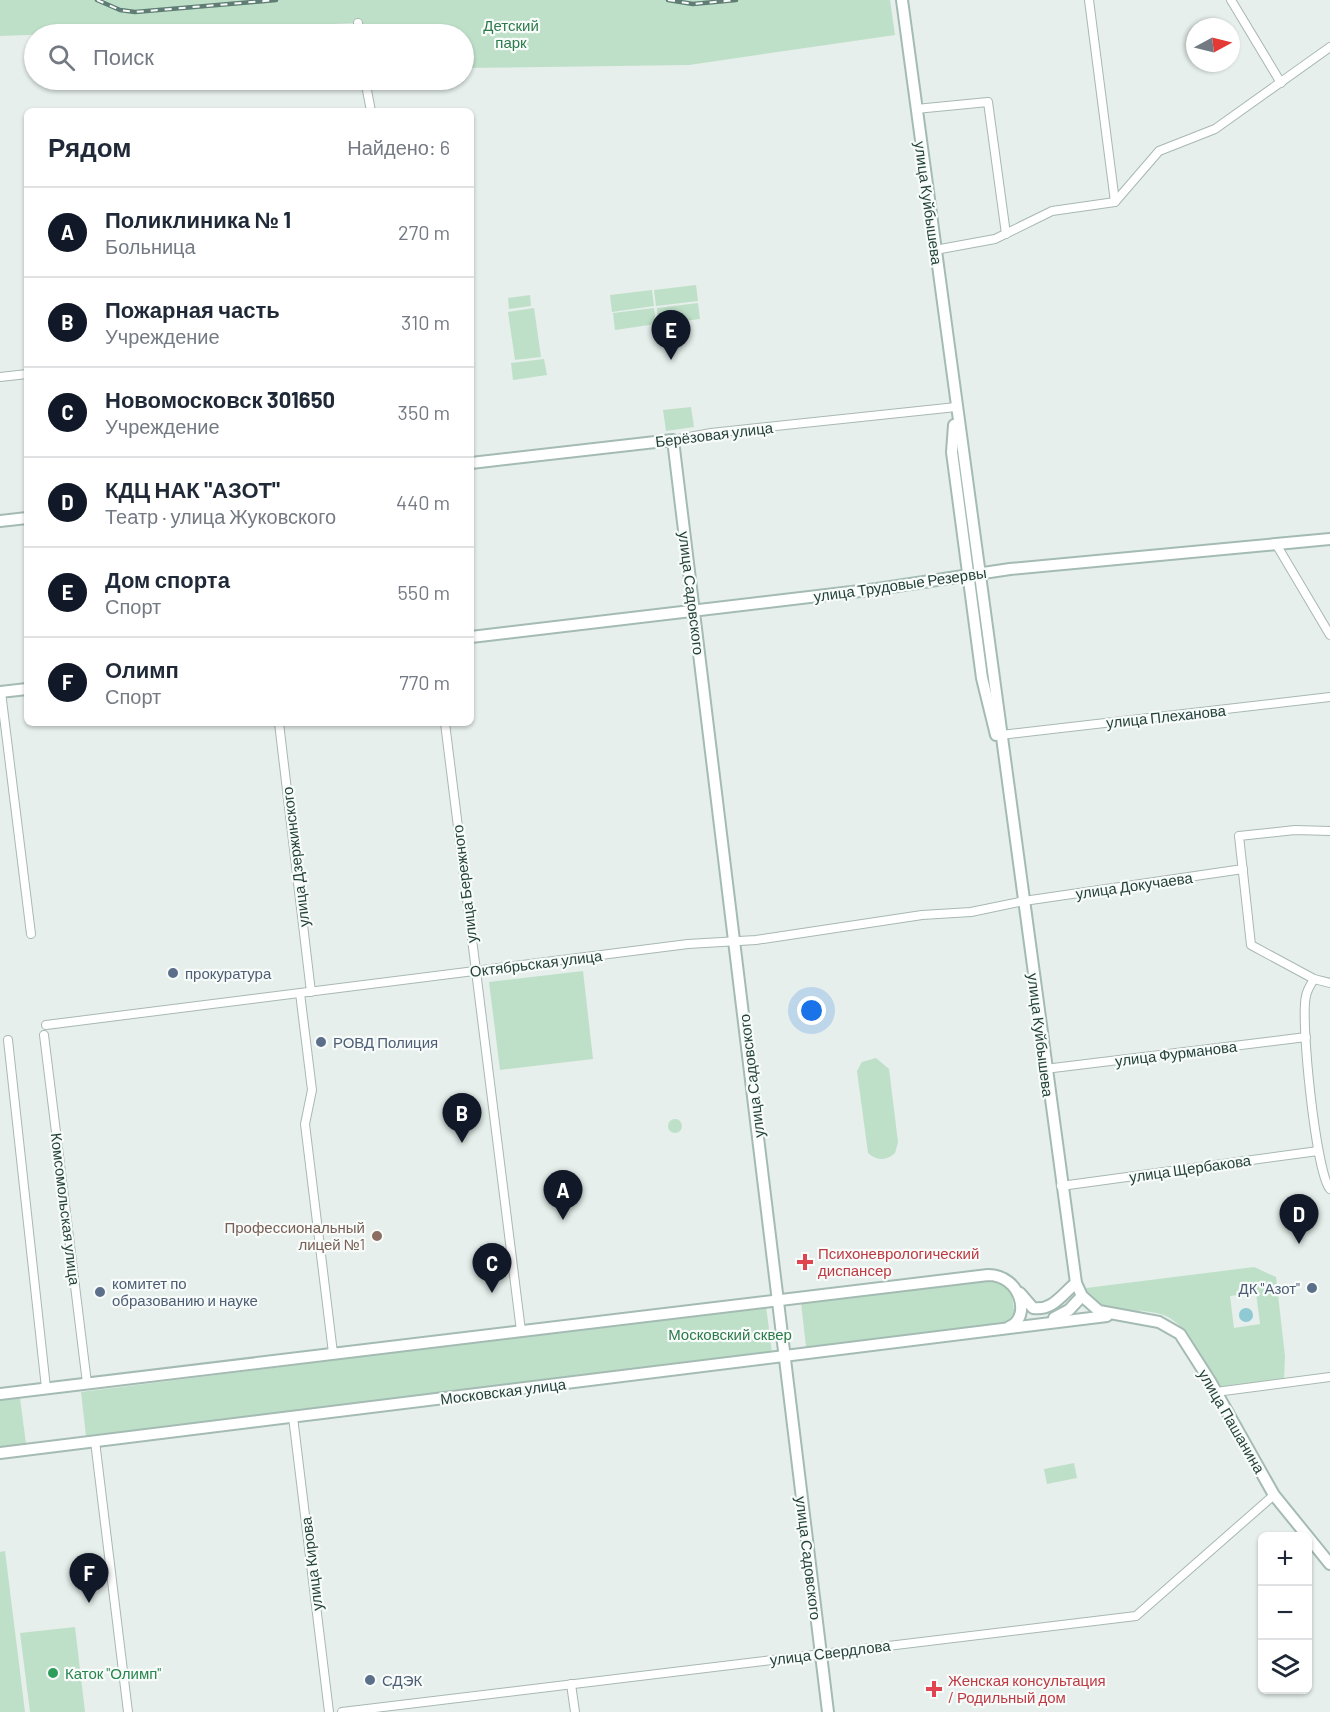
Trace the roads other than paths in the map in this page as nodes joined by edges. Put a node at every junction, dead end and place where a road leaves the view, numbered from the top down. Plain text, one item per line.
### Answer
1 (902, 0) edge
2 (1089, 0) edge
3 (1231, 0) edge
4 (1330, 47) edge
5 (1281, 83) junction
6 (367, 90) edge
7 (370, 108) edge
8 (916, 109) junction
9 (1115, 202) junction
10 (1005, 234) junction
11 (935, 250) junction
12 (24, 374) edge
13 (0, 377) edge
14 (956, 407) junction
15 (674, 440) junction
16 (474, 463) edge
17 (24, 518) edge
18 (0, 521) edge
19 (1330, 539) edge
20 (1276, 544) junction
21 (973, 574) junction
22 (695, 611) junction
23 (1330, 635) edge
24 (474, 637) edge
25 (0, 680) edge
26 (24, 689) edge
27 (1, 692) edge
28 (1330, 697) edge
29 (279, 726) edge
30 (446, 726) edge
31 (1001, 735) junction
32 (1007, 774) junction
33 (1330, 831) edge
34 (1243, 869) junction
35 (1024, 901) junction
36 (31, 934) dead end
37 (735, 940) junction
38 (475, 971) junction
39 (1314, 979) junction
40 (1330, 983) edge
41 (311, 992) junction
42 (300, 993) junction
43 (46, 1025) dead end
44 (44, 1035) dead end
45 (1306, 1037) junction
46 (8, 1040) dead end
47 (1045, 1069) junction
48 (1318, 1150) junction
49 (1061, 1186) junction
50 (1330, 1189) edge
51 (1076, 1283) junction
52 (1016, 1289) junction
53 (1082, 1296) junction
54 (778, 1300) junction
55 (1113, 1315) junction
56 (1047, 1322) junction
57 (1006, 1328) junction
58 (521, 1331) junction
59 (333, 1353) junction
60 (785, 1356) junction
61 (1330, 1377) edge
62 (87, 1383) junction
63 (46, 1388) junction
64 (1216, 1392) junction
65 (0, 1394) edge
66 (294, 1417) junction
67 (95, 1441) junction
68 (0, 1453) edge
69 (1274, 1495) junction
70 (1330, 1564) edge
71 (821, 1653) junction
72 (571, 1684) junction
73 (128, 1712) edge
74 (328, 1712) edge
75 (342, 1712) edge
76 (575, 1712) edge
77 (828, 1712) edge

1 - 8 main road, улица Куйбышева
2 - 9 street
3 - 5 street
4 - 5 street
5 - 9 street
6 - 7 street
8 - 10 street
8 - 11 main road, улица Куйбышева
9 - 10 street
10 - 11 street
11 - 14 main road, улица Куйбышева
12 - 13 street
14 - 15 street, Берёзовая улица
14 - 21 main road, улица Куйбышева
15 - 16 main road, Берёзовая улица
15 - 22 main road, улица Садовского
17 - 18 main road
19 - 20 main road, улица Трудовые Резервы
20 - 21 main road, улица Трудовые Резервы
20 - 23 street
21 - 22 main road, улица Трудовые Резервы
21 - 31 main road, улица Куйбышева
21 - 32 main road
22 - 24 main road, улица Трудовые Резервы
22 - 37 main road, улица Садовского
25 - 27 main road
26 - 27 main road
27 - 36 street
28 - 31 street, улица Плеханова
29 - 41 street, улица Дзержинского
30 - 38 street, улица Бережного
31 - 32 main road, улица Куйбышева
32 - 35 main road, улица Куйбышева
33 - 34 street
34 - 35 street, улица Докучаева
34 - 39 street
35 - 37 street, Октябрьская улица
35 - 47 main road, улица Куйбышева
37 - 38 street, Октябрьская улица
37 - 54 main road, улица Садовского
38 - 41 street, Октябрьская улица
38 - 58 street, улица Бережного
39 - 40 street
39 - 45 street
41 - 42 street, Октябрьская улица
42 - 43 street, Октябрьская улица
42 - 59 street
44 - 62 street, Комсомольская улица
45 - 47 street, улица Фурманова
45 - 48 street
46 - 63 street
47 - 49 main road, улица Куйбышева
48 - 49 street, улица Щербакова
48 - 50 street
49 - 51 main road, улица Куйбышева
51 - 52 main road
51 - 53 main road, улица Куйбышева
52 - 54 main road
52 - 57 main road
53 - 55 main road, улица Куйбышева
53 - 56 main road
54 - 58 main road
54 - 60 main road, улица Садовского
55 - 56 main road, Московская улица
55 - 64 main road, улица Пашанина
56 - 57 main road, Московская улица
57 - 60 main road, Московская улица
58 - 59 main road
59 - 62 main road
60 - 66 main road, Московская улица
60 - 71 main road, улица Садовского
61 - 64 street
62 - 63 main road
63 - 65 main road
64 - 69 main road, улица Пашанина
66 - 67 main road, Московская улица
66 - 74 street, улица Кирова
67 - 68 main road, Московская улица
67 - 73 street
69 - 70 main road, улица Пашанина
69 - 71 street, улица Свердлова
71 - 72 street, улица Свердлова
71 - 77 main road, улица Садовского
72 - 75 street, улица Свердлова
72 - 76 street

